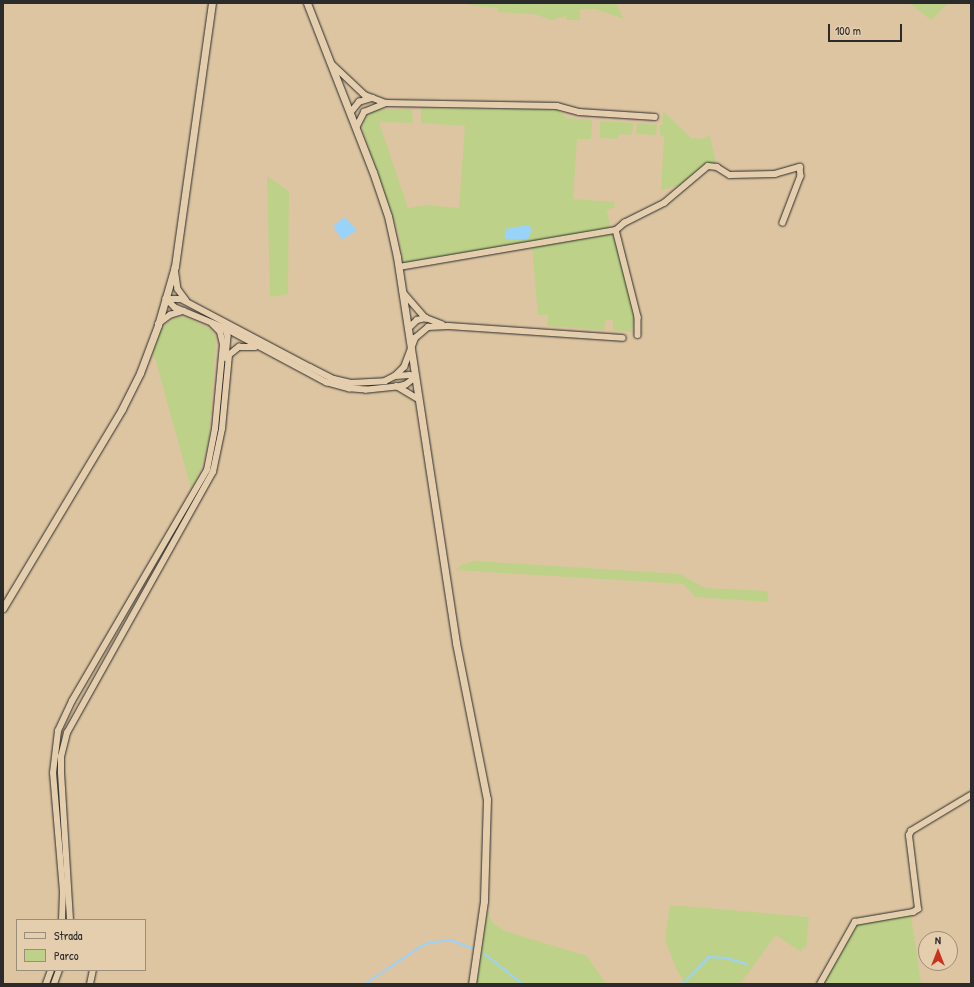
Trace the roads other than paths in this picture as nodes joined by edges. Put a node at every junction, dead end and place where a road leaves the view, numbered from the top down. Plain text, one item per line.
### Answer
1 (212, 3) edge
2 (307, 3) edge
3 (331, 63) junction
4 (372, 98) junction
5 (386, 103) junction
6 (368, 108) junction
7 (351, 109) junction
8 (654, 117) dead end
9 (356, 128) junction
10 (783, 223) dead end
11 (616, 230) junction
12 (175, 266) junction
13 (399, 267) junction
14 (403, 292) junction
15 (166, 299) junction
16 (189, 304) junction
17 (183, 311) junction
18 (214, 317) junction
19 (426, 318) junction
20 (208, 321) junction
21 (158, 324) junction
22 (409, 326) junction
23 (448, 326) junction
24 (428, 327) junction
25 (226, 329) junction
26 (244, 333) junction
27 (638, 335) dead end
28 (623, 338) dead end
29 (223, 345) junction
30 (258, 347) junction
31 (411, 349) junction
32 (227, 372) junction
33 (395, 376) junction
34 (415, 378) junction
35 (397, 387) junction
36 (419, 400) junction
37 (3, 608) edge
38 (971, 795) edge
39 (62, 919) edge
40 (70, 919) edge
41 (51, 971) edge
42 (59, 971) edge
43 (93, 971) edge
44 (46, 984) edge
45 (54, 984) edge
46 (90, 984) edge
47 (472, 984) edge
48 (820, 984) edge

1 - 12 street
2 - 3 street
3 - 4 street
3 - 7 street
4 - 5 street
4 - 7 street
5 - 6 street
5 - 8 street
6 - 7 street
6 - 9 street
7 - 9 street
9 - 13 street
10 - 11 street
11 - 13 street
11 - 27 street
12 - 15 street
12 - 16 street
13 - 14 street
14 - 19 street
14 - 22 street
15 - 16 street
15 - 17 street
15 - 21 street
16 - 18 street
17 - 20 street
17 - 21 street
18 - 25 street
18 - 26 street
19 - 22 street
19 - 23 street
20 - 25 street
20 - 29 street
21 - 37 street
22 - 24 street
22 - 31 street
23 - 24 street
23 - 28 street
24 - 31 street
25 - 26 street
25 - 29 street
25 - 30 street
25 - 32 street
26 - 33 street
29 - 39 street
30 - 32 street
30 - 35 street
31 - 33 street
31 - 34 street
32 - 40 street
33 - 34 street
34 - 35 street
34 - 36 street
35 - 36 street
36 - 47 street
38 - 48 street
41 - 44 street
42 - 45 street
43 - 46 street

